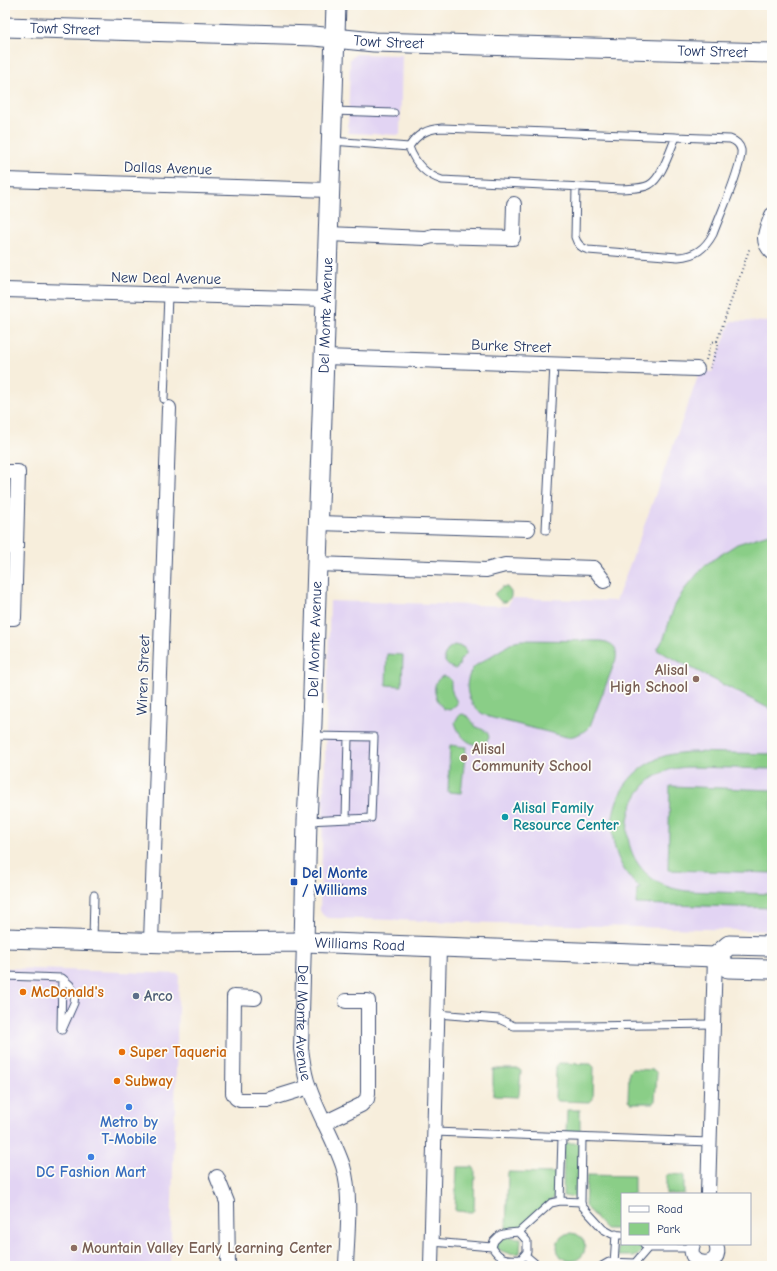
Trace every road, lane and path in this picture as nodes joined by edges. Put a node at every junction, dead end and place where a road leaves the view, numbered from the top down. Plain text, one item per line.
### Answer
1 (336, 5) edge
2 (5, 27) edge
3 (335, 38) junction
4 (772, 53) edge
5 (333, 111) junction
6 (394, 113) dead end
7 (676, 137) junction
8 (332, 141) junction
9 (409, 147) junction
10 (5, 180) edge
11 (576, 187) junction
12 (330, 190) junction
13 (514, 204) dead end
14 (772, 215) edge
15 (328, 234) junction
16 (750, 247) dead end
17 (772, 252) edge
18 (5, 290) edge
19 (168, 295) junction
20 (326, 299) junction
21 (717, 341) junction
22 (324, 358) junction
23 (554, 364) junction
24 (704, 367) junction
25 (166, 403) joint
26 (5, 472) edge
27 (318, 523) junction
28 (528, 529) dead end
29 (546, 530) dead end
30 (317, 564) junction
31 (604, 581) dead end
32 (5, 618) edge
33 (312, 736) junction
34 (348, 737) junction
35 (346, 819) junction
36 (307, 821) junction
37 (321, 886) dead end
38 (344, 887) dead end
39 (94, 895) dead end
40 (5, 938) edge
41 (93, 941) junction
42 (151, 942) junction
43 (304, 942) junction
44 (772, 946) edge
45 (439, 947) junction
46 (715, 957) junction
47 (772, 969) edge
48 (5, 976) edge
49 (62, 978) junction
50 (255, 998) dead end
51 (346, 1001) dead end
52 (437, 1014) junction
53 (713, 1024) junction
54 (308, 1087) junction
55 (324, 1123) junction
56 (434, 1132) junction
57 (562, 1137) junction
58 (582, 1138) junction
59 (710, 1142) junction
60 (216, 1177) dead end
61 (708, 1193) edge
62 (560, 1201) junction
63 (581, 1202) junction
64 (519, 1232) junction
65 (619, 1235) edge
66 (432, 1242) junction
67 (716, 1245) edge
68 (646, 1246) edge
69 (693, 1246) edge
70 (492, 1247) junction
71 (525, 1255) junction
72 (614, 1263) junction
73 (706, 1265) edge
74 (228, 1266) edge
75 (346, 1266) edge
76 (431, 1266) edge
77 (538, 1266) edge
78 (602, 1266) edge

1 - 3 street, Del Monte Avenue
2 - 3 street, Towt Street
3 - 4 street, Towt Street
3 - 5 street, Del Monte Avenue
5 - 6 lane
5 - 8 street, Del Monte Avenue
7 - 9 lane
7 - 11 lane
7 - 11 lane
8 - 9 lane
8 - 12 street, Del Monte Avenue
9 - 11 lane
10 - 12 street, Dallas Avenue
12 - 15 street, Del Monte Avenue
13 - 15 street
14 - 17 street
15 - 20 street, Del Monte Avenue
16 - 21 path
18 - 19 street, New Deal Avenue
19 - 20 street, New Deal Avenue
19 - 25 lane
20 - 22 street, Del Monte Avenue
21 - 24 path
21 - 24 path
22 - 23 street, Burke Street
22 - 27 street, Del Monte Avenue
23 - 24 street, Burke Street
23 - 29 lane
25 - 42 street, Wiren Street
26 - 32 street
27 - 28 street
27 - 30 street, Del Monte Avenue
30 - 31 street
30 - 33 street, Del Monte Avenue
33 - 34 lane
33 - 36 street, Del Monte Avenue
34 - 35 lane
34 - 35 lane
35 - 36 lane
36 - 43 street, Del Monte Avenue
37 - 38 path
39 - 41 lane
40 - 41 street, Williams Road
41 - 42 street, Williams Road
42 - 43 street, Williams Road
43 - 45 street, Williams Road
43 - 54 street, Del Monte Avenue
44 - 46 street
45 - 46 street, Williams Road
45 - 52 street
46 - 47 street
46 - 53 street
48 - 49 lane
49 - 49 lane
50 - 54 street
51 - 55 street
52 - 53 lane
52 - 56 street
53 - 59 street
54 - 55 street, Del Monte Avenue
55 - 75 street, Del Monte Avenue
56 - 57 lane
56 - 66 street
57 - 58 lane
57 - 62 lane
58 - 59 lane
58 - 63 lane
59 - 61 street
60 - 74 street
62 - 63 lane
62 - 64 lane
63 - 65 lane
64 - 70 lane
64 - 71 lane
65 - 72 lane
66 - 70 lane
66 - 76 street
67 - 73 street
68 - 69 lane
68 - 72 lane
69 - 73 street
70 - 71 lane
71 - 77 lane
72 - 78 lane

